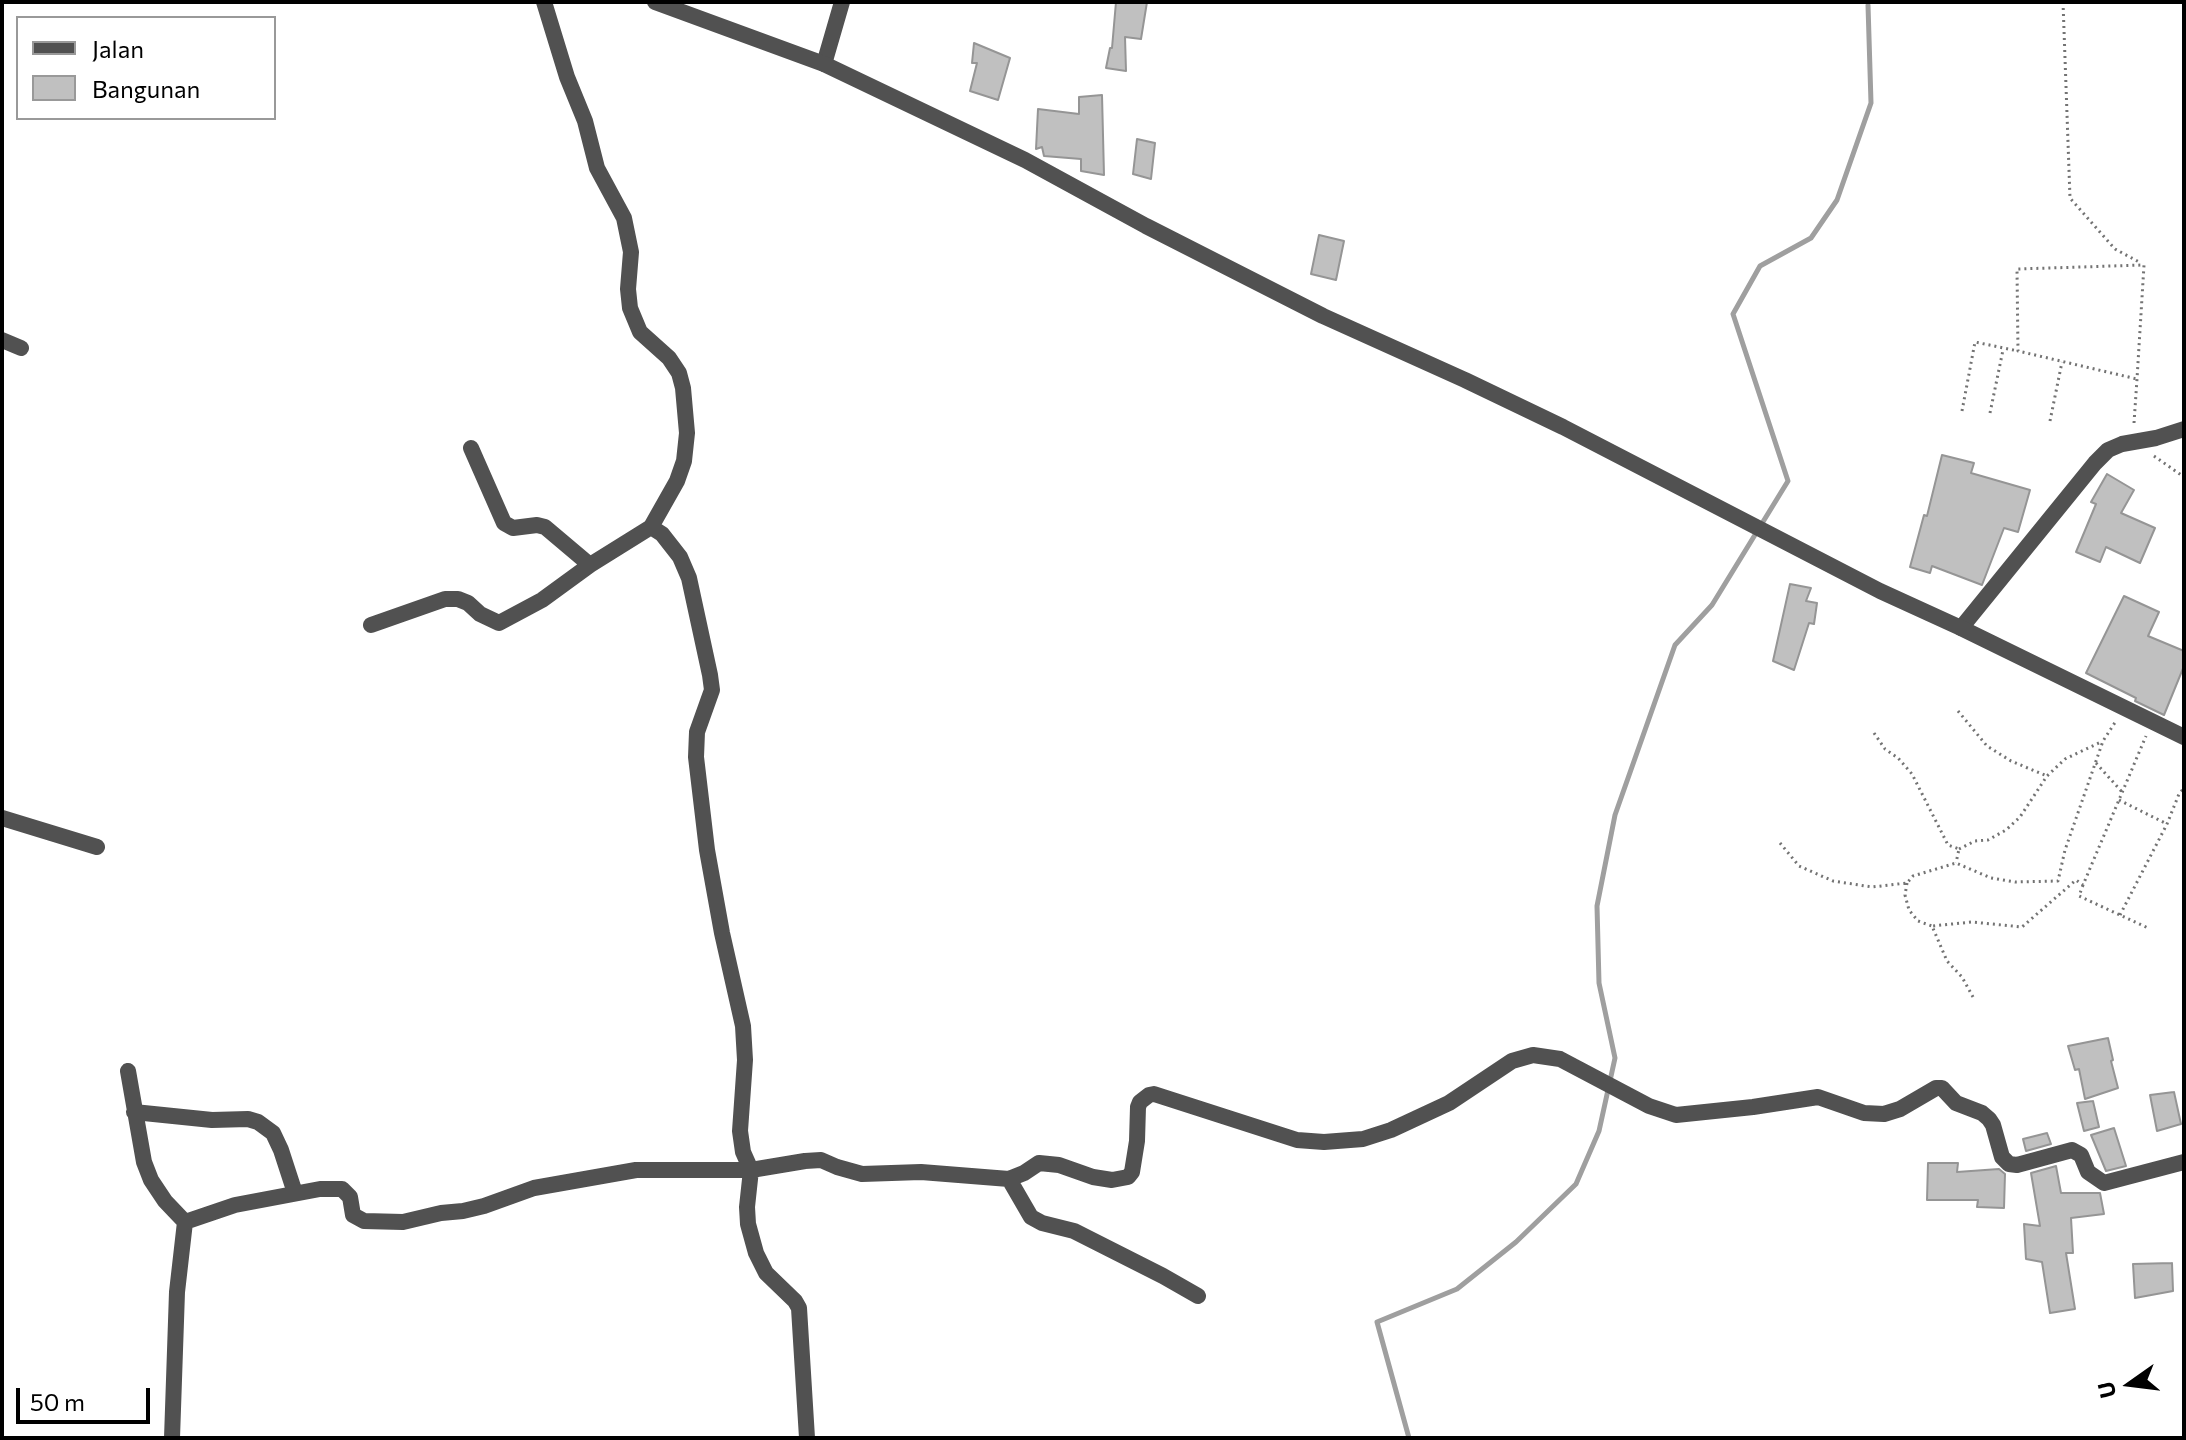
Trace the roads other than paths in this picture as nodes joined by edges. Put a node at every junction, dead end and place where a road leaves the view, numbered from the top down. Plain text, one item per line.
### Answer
1 (544, 2) edge
2 (655, 2) edge
3 (842, 2) edge
4 (824, 64) junction
5 (2, 340) edge
6 (21, 348) dead end
7 (2184, 429) edge
8 (471, 448) dead end
9 (651, 527) junction
10 (590, 565) junction
11 (371, 625) dead end
12 (1961, 628) junction
13 (2184, 737) edge
14 (2, 818) edge
15 (97, 847) dead end
16 (128, 1071) dead end
17 (134, 1112) junction
18 (2184, 1162) edge
19 (751, 1170) junction
20 (1009, 1179) junction
21 (295, 1193) junction
22 (185, 1222) junction
23 (1198, 1296) dead end
24 (172, 1438) edge
25 (807, 1438) edge

1 - 9 street
2 - 4 street
3 - 4 street
4 - 12 street
5 - 6 street
7 - 12 street
8 - 10 street
9 - 10 street
9 - 19 street
10 - 11 street
12 - 13 street
14 - 15 street
16 - 17 street
17 - 21 street
17 - 22 street
18 - 20 street
19 - 20 street
19 - 21 street
19 - 25 street
20 - 23 street
21 - 22 street
22 - 24 street

